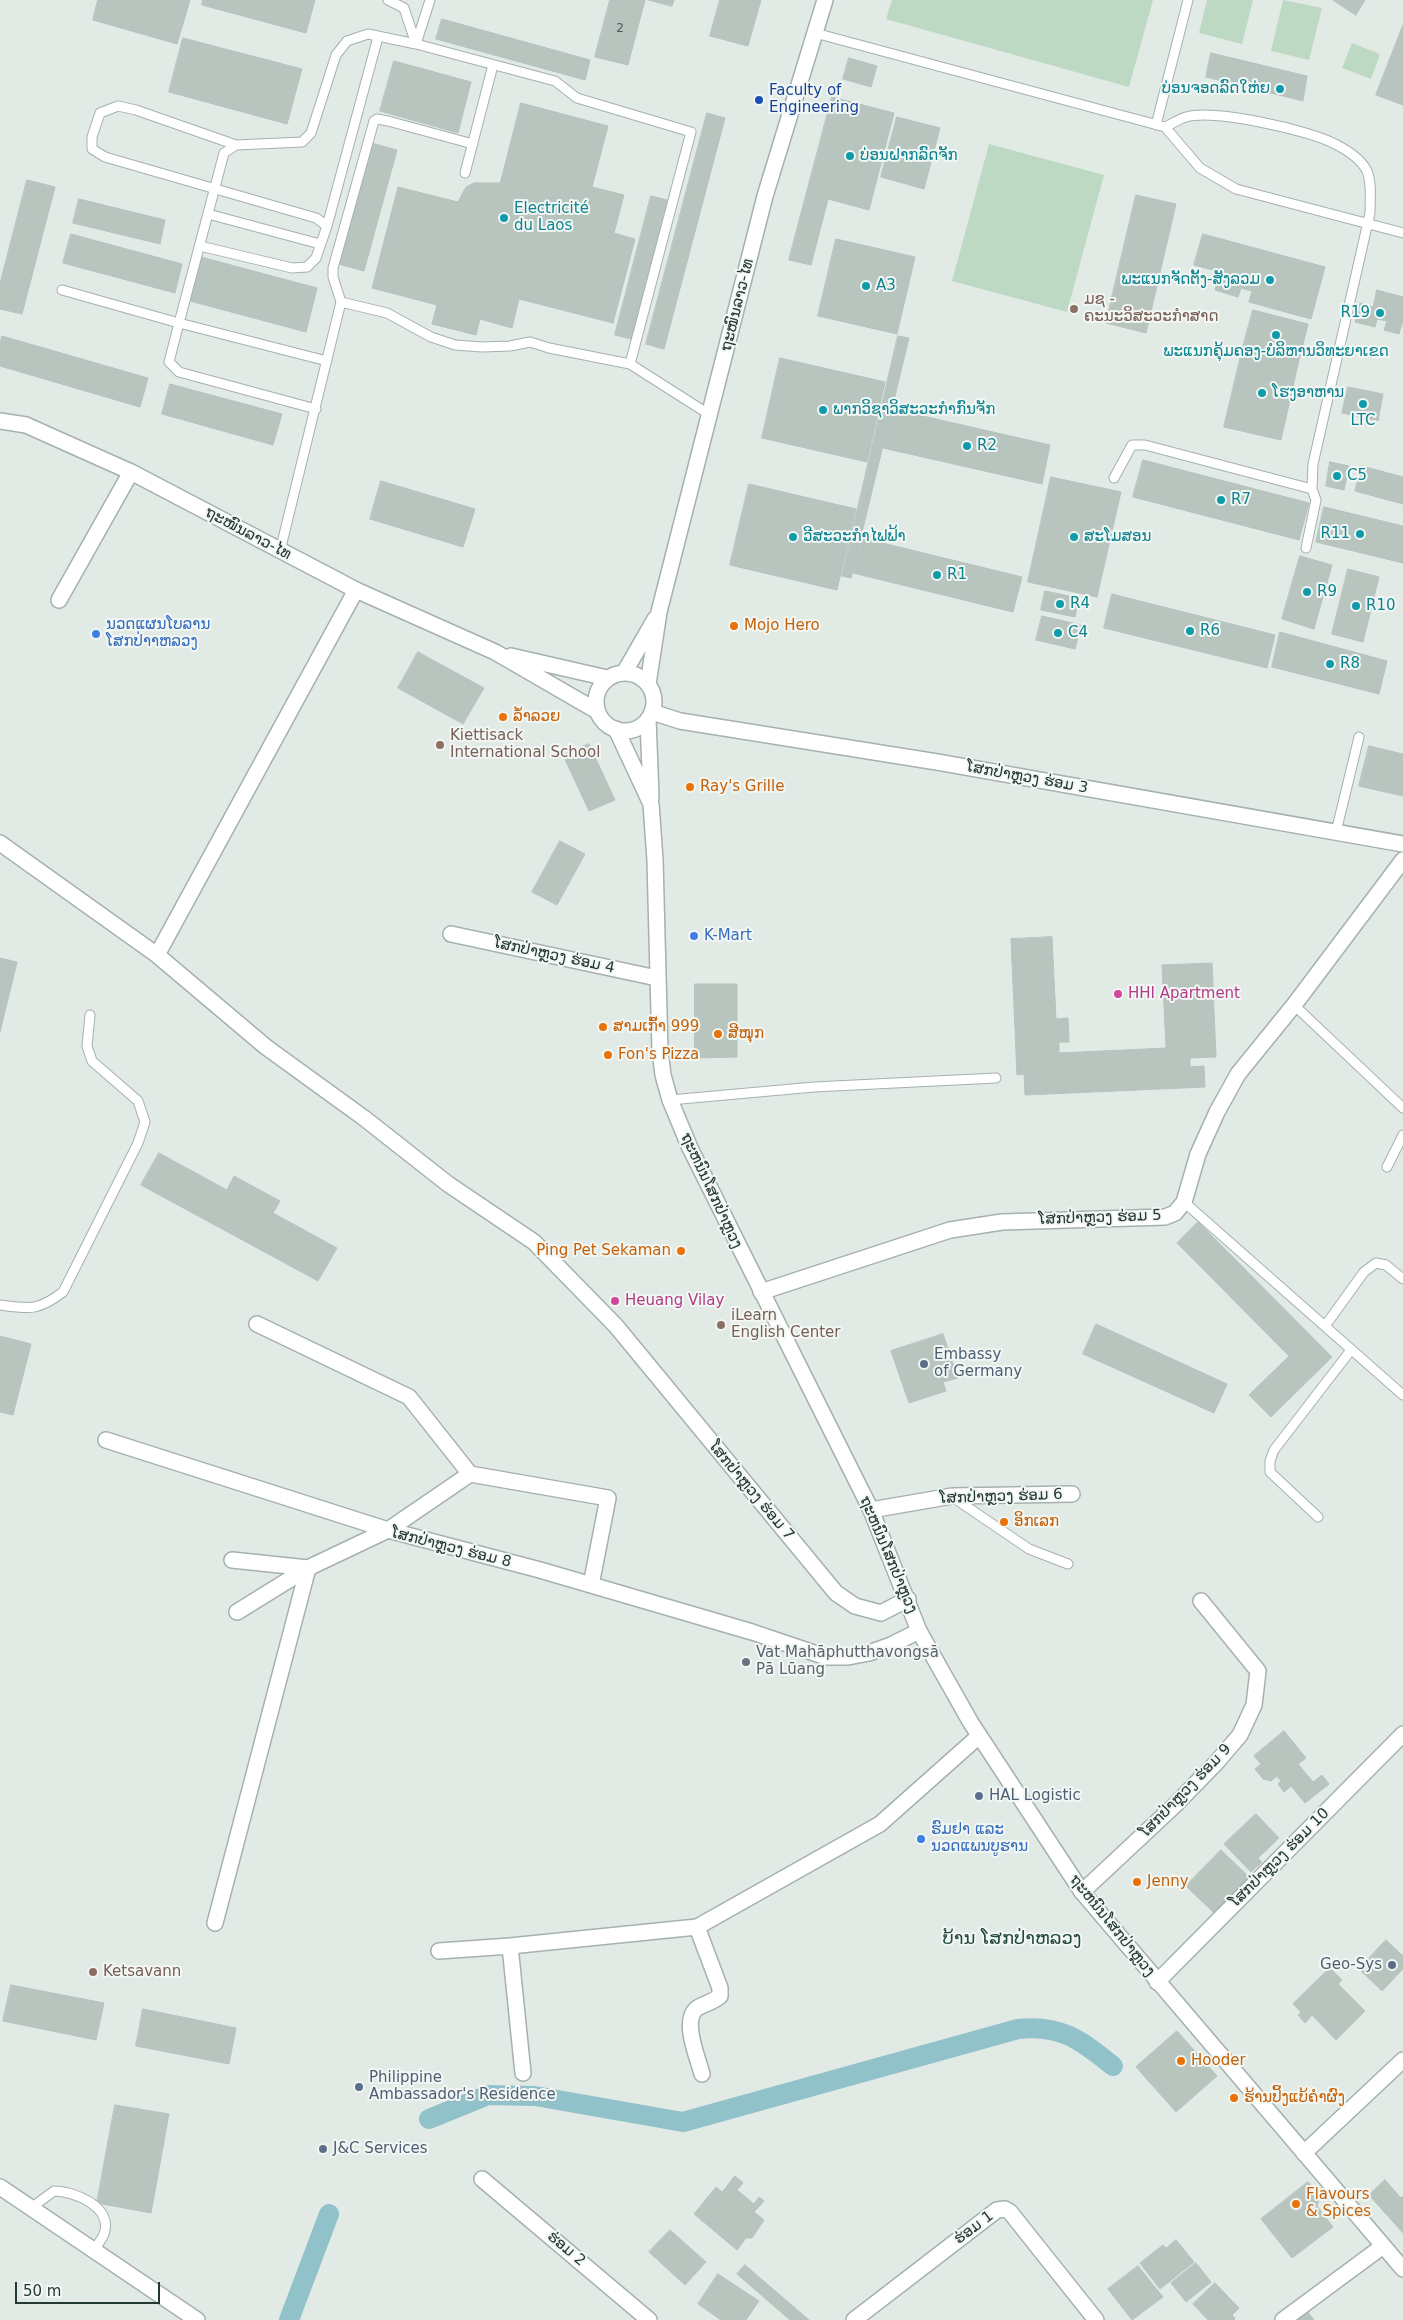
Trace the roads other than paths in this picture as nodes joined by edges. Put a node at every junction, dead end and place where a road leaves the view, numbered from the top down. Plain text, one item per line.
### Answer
1 (388, 0) edge
2 (430, 0) edge
3 (825, 0) edge
4 (1188, 0) edge
5 (815, 33) junction
6 (378, 36) junction
7 (416, 44) junction
8 (493, 65) junction
9 (1156, 124) junction
10 (1166, 127) junction
11 (473, 144) junction
12 (236, 145) junction
13 (465, 173) dead end
14 (215, 188) junction
15 (208, 214) junction
16 (1367, 223) junction
17 (327, 226) junction
18 (1403, 233) edge
19 (320, 244) junction
20 (200, 246) junction
21 (62, 290) dead end
22 (341, 302) junction
23 (179, 323) junction
24 (327, 361) junction
25 (630, 364) junction
26 (316, 409) junction
27 (710, 415) junction
28 (0, 421) edge
29 (130, 472) junction
30 (1114, 478) dead end
31 (1312, 489) junction
32 (1306, 548) dead end
33 (280, 551) junction
34 (356, 590) junction
35 (59, 600) dead end
36 (659, 612) junction
37 (495, 652) junction
38 (624, 673) junction
39 (607, 678) junction
40 (648, 684) junction
41 (597, 710) junction
42 (650, 715) junction
43 (616, 729) junction
44 (1359, 737) dead end
45 (651, 804) junction
46 (1336, 832) junction
47 (0, 843) edge
48 (1403, 844) edge
49 (1403, 860) edge
50 (451, 934) dead end
51 (158, 955) junction
52 (657, 978) junction
53 (1294, 1005) junction
54 (90, 1015) dead end
55 (996, 1078) dead end
56 (670, 1100) junction
57 (1403, 1108) edge
58 (1403, 1135) edge
59 (1387, 1166) dead end
60 (1184, 1202) junction
61 (1403, 1279) edge
62 (761, 1292) junction
63 (0, 1305) edge
64 (257, 1324) dead end
65 (1324, 1326) junction
66 (1351, 1350) junction
67 (1403, 1395) edge
68 (106, 1440) dead end
69 (470, 1474) junction
70 (1072, 1494) dead end
71 (952, 1496) junction
72 (871, 1510) junction
73 (1318, 1518) dead end
74 (388, 1530) junction
75 (232, 1560) dead end
76 (1068, 1564) dead end
77 (308, 1568) junction
78 (591, 1586) junction
79 (908, 1598) junction
80 (1202, 1602) dead end
81 (237, 1612) dead end
82 (919, 1630) junction
83 (1403, 1734) edge
84 (979, 1736) junction
85 (1082, 1892) junction
86 (215, 1923) dead end
87 (697, 1927) junction
88 (510, 1946) junction
89 (439, 1951) dead end
90 (1157, 1982) junction
91 (1403, 2060) edge
92 (523, 2073) dead end
93 (702, 2074) dead end
94 (1304, 2153) junction
95 (482, 2179) dead end
96 (0, 2187) edge
97 (31, 2208) junction
98 (1383, 2246) junction
99 (94, 2251) junction
100 (1403, 2269) edge
101 (197, 2320) edge
102 (650, 2320) edge
103 (854, 2320) edge
104 (1096, 2320) edge
105 (1283, 2320) edge

1 - 7 lane
2 - 7 lane
3 - 5 street, ຖະໜົນລາວ-ໄທ
4 - 9 lane
5 - 9 lane
5 - 27 street, ຖະໜົນລາວ-ໄທ
6 - 7 lane
6 - 12 lane
6 - 17 lane
7 - 8 lane
8 - 11 lane
8 - 25 lane
9 - 10 lane
10 - 16 lane
10 - 16 lane
11 - 13 lane
11 - 22 lane
12 - 14 lane
12 - 14 lane
14 - 15 lane
14 - 17 lane
15 - 19 lane
15 - 20 lane
16 - 18 lane
16 - 31 lane
17 - 19 lane
19 - 20 lane
20 - 23 lane
21 - 23 lane
22 - 24 lane
22 - 25 lane
23 - 24 lane
23 - 26 lane
24 - 26 lane
25 - 27 lane
26 - 33 lane
27 - 36 street, ຖະໜົນລາວ-ໄທ
28 - 29 street, ຖະໜົນລາວ-ໄທ
29 - 33 street, ຖະໜົນລາວ-ໄທ
29 - 35 street
30 - 31 lane
31 - 32 lane
33 - 34 street, ຖະໜົນລາວ-ໄທ
34 - 37 street, ຖະໜົນລາວ-ໄທ
34 - 51 street
36 - 38 street, ຖະໜົນລາວ-ໄທ
36 - 40 street, ຖະໜົນລາວ-ໄທ
37 - 39 street, ຖະໜົນລາວ-ໄທ
37 - 41 street, ຖະໜົນລາວ-ໄທ
38 - 39 street
38 - 40 street
39 - 41 street
40 - 42 street
41 - 43 street
42 - 43 street
42 - 45 street
42 - 46 street, ໂສກປ່າຫຼວງ ຮ່ອມ 3
43 - 45 street, ຖະຫນົນໂສກປ່າຫຼວງ
44 - 46 lane
45 - 52 street, ຖະຫນົນໂສກປ່າຫຼວງ
46 - 48 street, ໂສກປ່າຫຼວງ ຮ່ອມ 3
47 - 51 street, ໂສກປ່າຫຼວງ ຮ່ອມ 7
49 - 53 street
50 - 52 street, ໂສກປ່າຫຼວງ ຮ່ອມ 4
51 - 79 street, ໂສກປ່າຫຼວງ ຮ່ອມ 7
52 - 56 street, ຖະຫນົນໂສກປ່າຫຼວງ
53 - 57 lane
53 - 60 street
54 - 63 lane
55 - 56 lane
56 - 62 street, ຖະຫນົນໂສກປ່າຫຼວງ
58 - 59 lane
60 - 62 street, ໂສກປ່າຫຼວງ ຮ່ອມ 5
60 - 65 lane
61 - 65 lane
62 - 72 street, ຖະຫນົນໂສກປ່າຫຼວງ
64 - 69 street
65 - 66 lane
66 - 67 lane
66 - 73 lane
68 - 74 street
69 - 74 street
69 - 78 street
70 - 71 street, ໂສກປ່າຫຼວງ ຮ່ອມ 6
71 - 72 street, ໂສກປ່າຫຼວງ ຮ່ອມ 6
71 - 76 lane
72 - 79 street, ຖະຫນົນໂສກປ່າຫຼວງ
74 - 77 street, ໂສກປ່າຫຼວງ ຮ່ອມ 8
74 - 78 street, ໂສກປ່າຫຼວງ ຮ່ອມ 8
75 - 77 street
77 - 81 street, ໂສກປ່າຫຼວງ ຮ່ອມ 8
77 - 86 street
78 - 82 street, ໂສກປ່າຫຼວງ ຮ່ອມ 8
79 - 82 street, ຖະຫນົນໂສກປ່າຫຼວງ
80 - 85 street, ໂສກປ່າຫຼວງ ຮ່ອມ 9
82 - 84 street, ຖະຫນົນໂສກປ່າຫຼວງ
83 - 90 street, ໂສກປ່າຫຼວງ ຮ່ອມ 10
84 - 85 street, ຖະຫນົນໂສກປ່າຫຼວງ
84 - 87 street
85 - 90 street, ຖະຫນົນໂສກປ່າຫຼວງ
87 - 88 street
87 - 93 street
88 - 89 street
88 - 92 street
90 - 94 street, ຖະຫນົນໂສກປ່າຫຼວງ
91 - 94 street
94 - 98 street, ຖະຫນົນໂສກປ່າຫຼວງ
95 - 102 street, ຮ່ອມ 2
96 - 97 street
97 - 99 street
97 - 99 lane
98 - 100 street, ຖະຫນົນໂສກປ່າຫຼວງ
98 - 105 street
99 - 101 street
103 - 104 street, ຮ່ອມ 1

